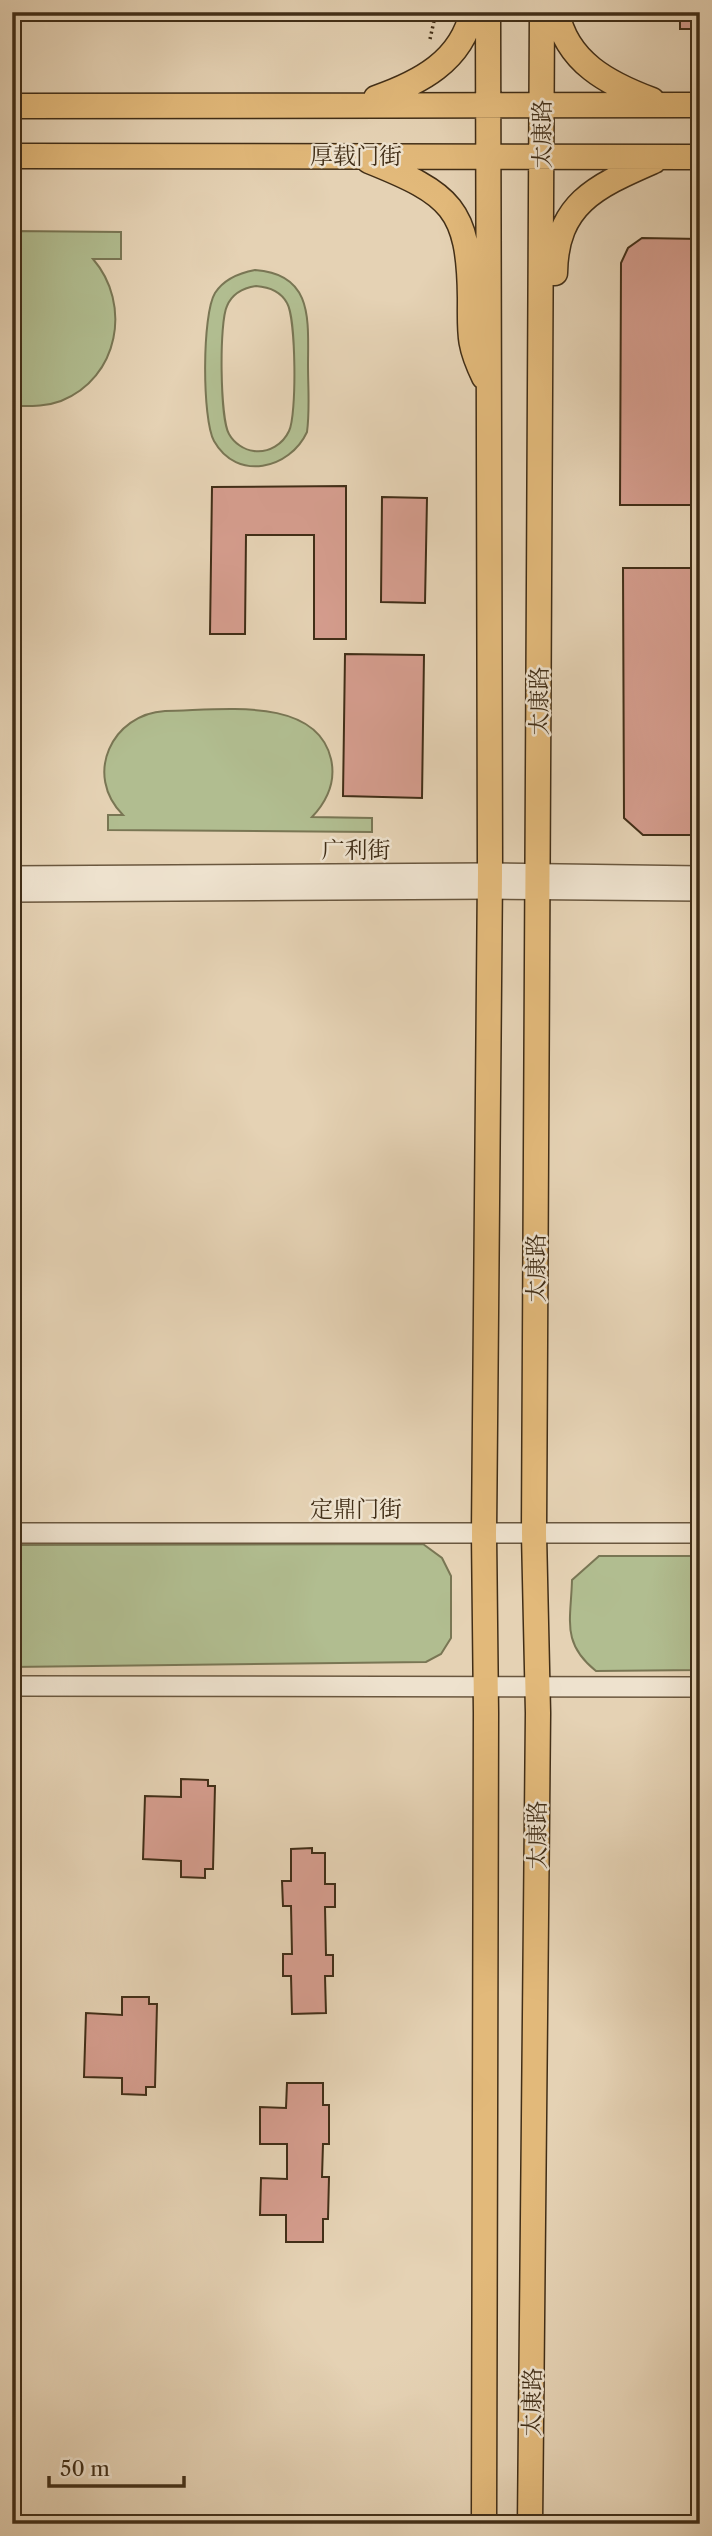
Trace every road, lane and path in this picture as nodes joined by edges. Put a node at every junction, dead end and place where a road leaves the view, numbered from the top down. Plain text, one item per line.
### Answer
1 (436, 12) edge
2 (472, 12) edge
3 (488, 12) edge
4 (542, 12) edge
5 (557, 12) edge
6 (430, 39) dead end
7 (358, 104) junction
8 (489, 104) junction
9 (542, 104) junction
10 (666, 105) junction
11 (700, 105) edge
12 (12, 106) edge
13 (12, 156) edge
14 (355, 156) junction
15 (487, 156) junction
16 (700, 156) edge
17 (543, 157) junction
18 (664, 157) junction
19 (540, 383) junction
20 (488, 385) junction
21 (12, 876) edge
22 (700, 876) edge
23 (490, 881) junction
24 (538, 882) junction
25 (700, 891) edge
26 (12, 892) edge
27 (12, 1533) edge
28 (484, 1534) junction
29 (534, 1534) junction
30 (700, 1534) edge
31 (12, 1686) edge
32 (486, 1687) junction
33 (538, 1687) junction
34 (700, 1687) edge
35 (484, 2524) edge
36 (530, 2524) edge

1 - 6 path
2 - 7 main road
3 - 8 main road
4 - 9 main road, 太康路
5 - 10 main road
7 - 8 main road
7 - 12 main road
8 - 9 main road
8 - 15 main road
9 - 10 main road
9 - 17 main road, 太康路
10 - 11 main road
13 - 14 main road, 厚载门街
14 - 15 main road, 厚载门街
14 - 20 main road
15 - 17 main road, 厚载门街
15 - 20 main road
16 - 18 main road, 厚载门街
17 - 18 main road, 厚载门街
17 - 19 main road, 太康路
18 - 19 main road
19 - 24 main road, 太康路
20 - 23 main road
21 - 23 street, 广利街
22 - 24 street, 广利街
23 - 24 street, 广利街
23 - 26 street, 广利街
23 - 28 main road
24 - 25 street, 广利街
24 - 29 main road, 太康路
27 - 28 street, 定鼎门街
28 - 29 street, 定鼎门街
28 - 32 main road
29 - 30 street, 定鼎门街
29 - 33 main road, 太康路
31 - 32 street
32 - 33 street
32 - 35 main road
33 - 34 street
33 - 36 main road, 太康路

